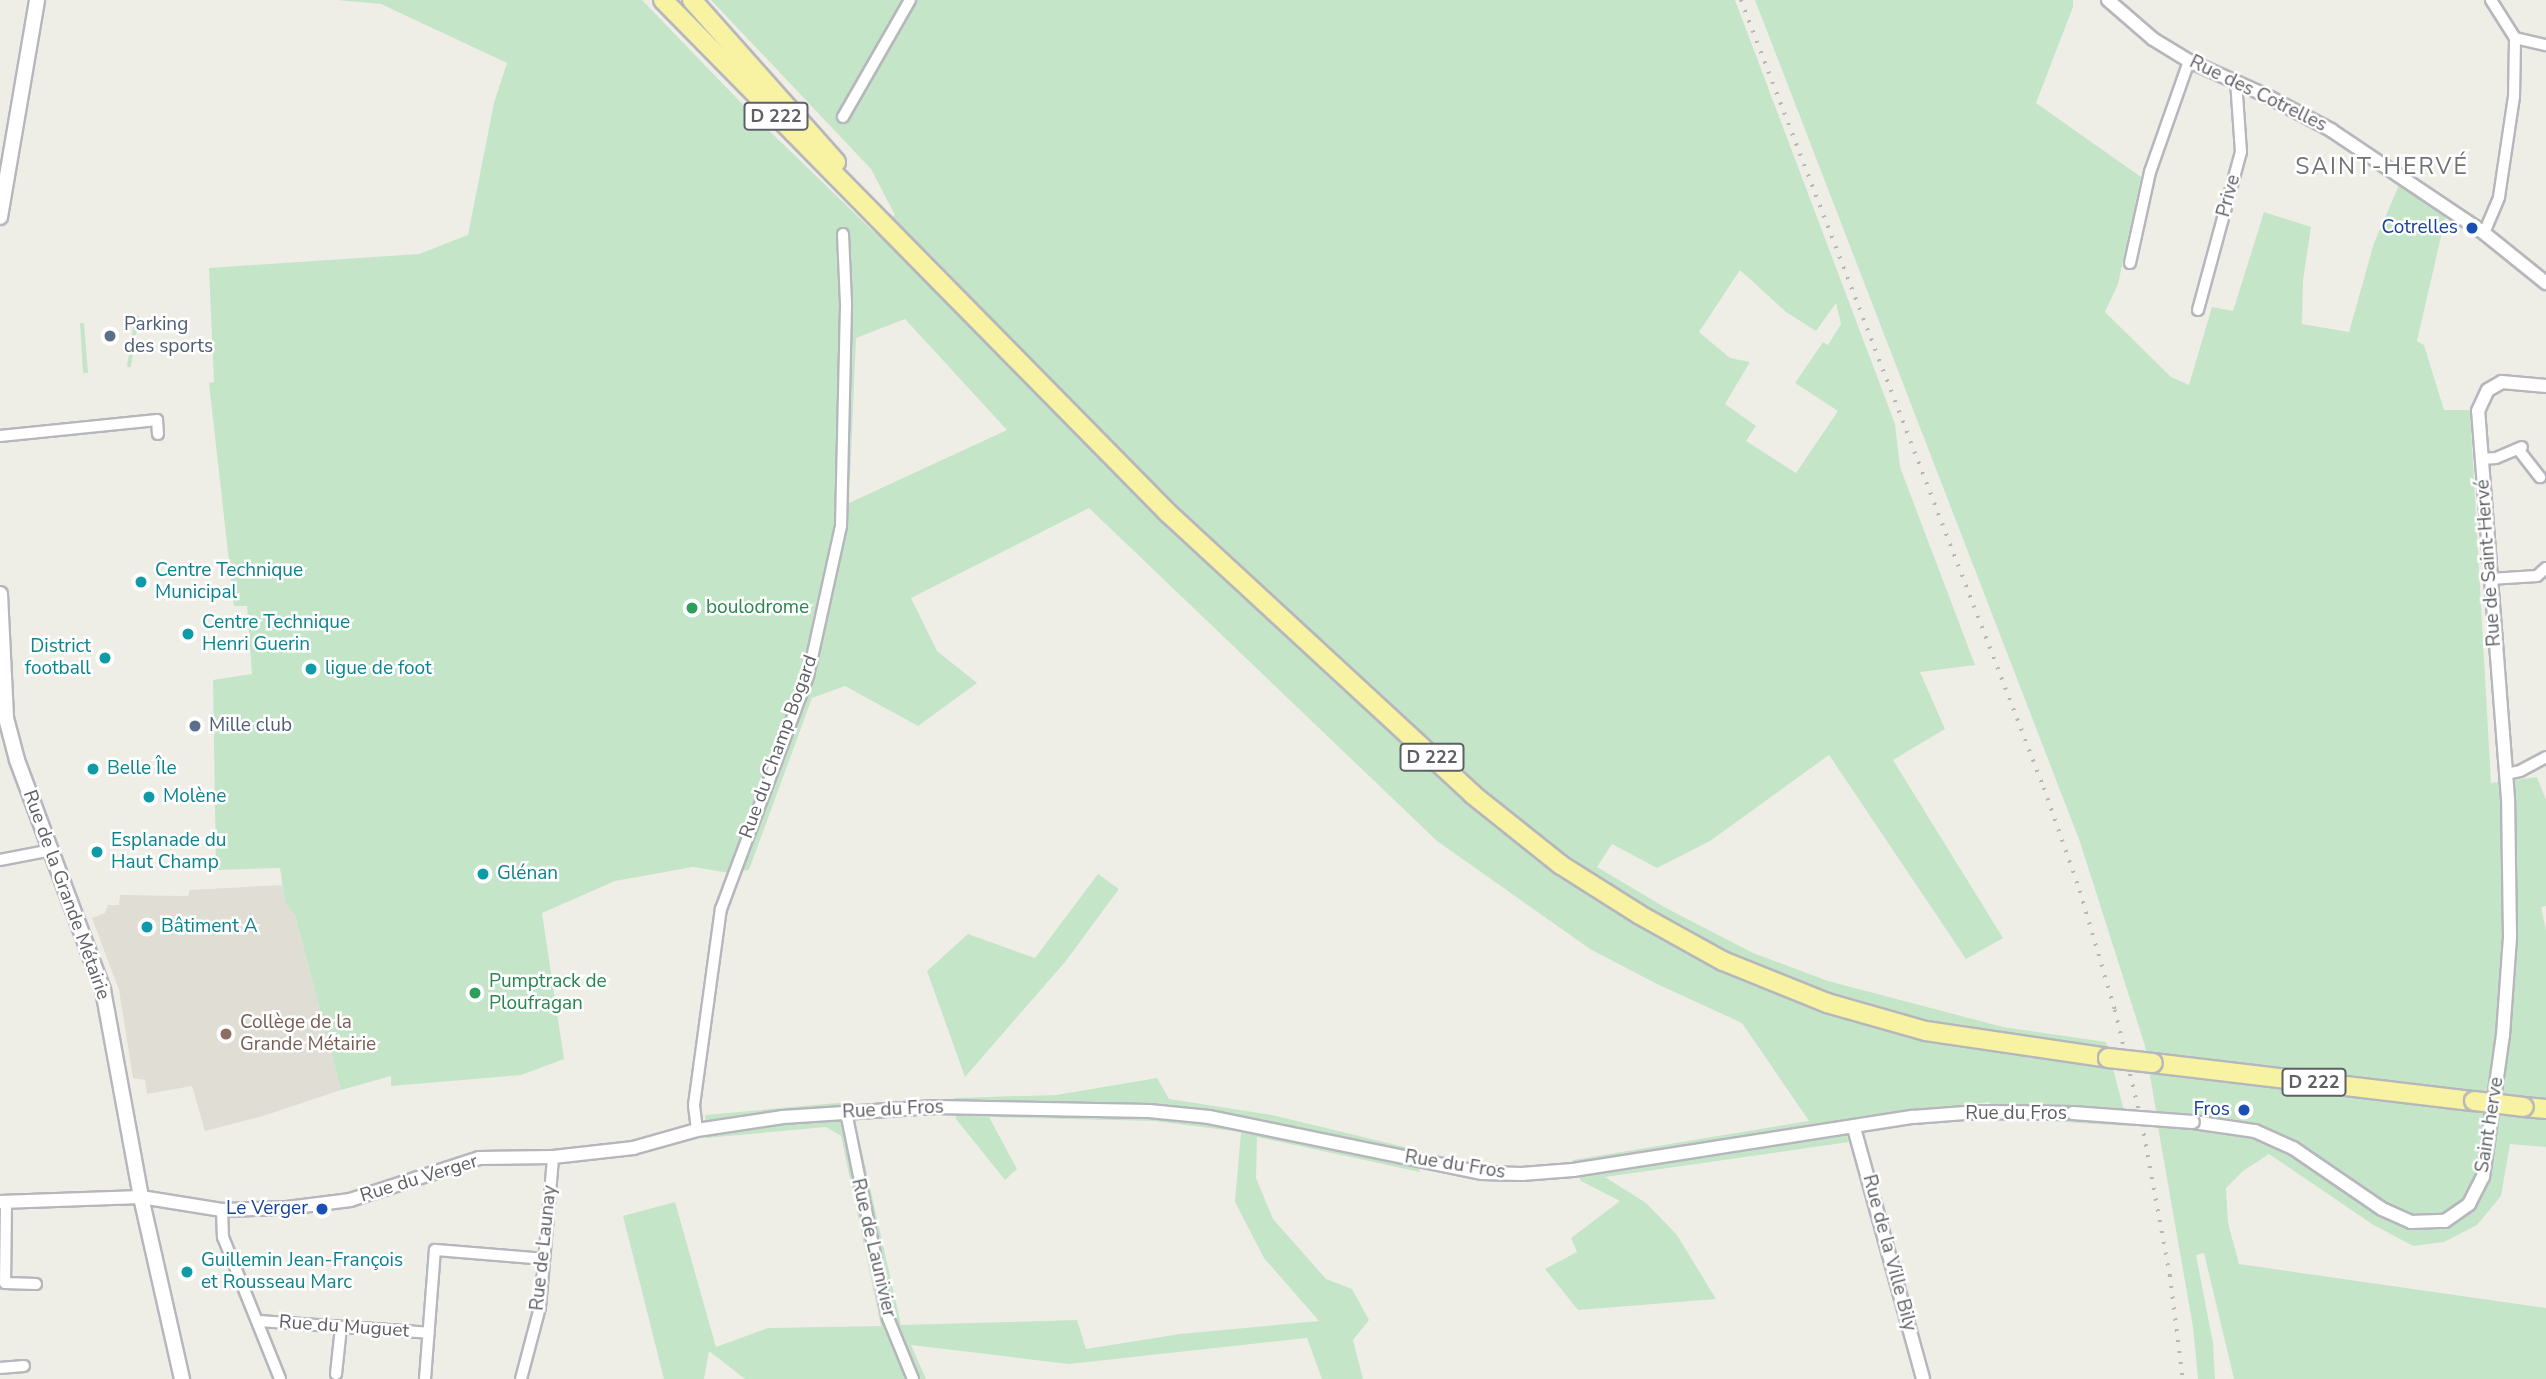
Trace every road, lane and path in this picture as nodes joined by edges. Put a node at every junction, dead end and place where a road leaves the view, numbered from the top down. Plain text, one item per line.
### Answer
1 (37, 0) edge
2 (663, 0) edge
3 (692, 0) edge
4 (910, 0) edge
5 (2108, 0) edge
6 (2491, 0) edge
7 (2515, 38) junction
8 (2546, 45) edge
9 (2189, 61) junction
10 (2236, 81) junction
11 (843, 117) dead end
12 (6, 142) edge
13 (0, 216) edge
14 (891, 230) junction
15 (2484, 233) junction
16 (843, 234) dead end
17 (2130, 263) dead end
18 (2546, 283) edge
19 (2198, 310) dead end
20 (2546, 386) edge
21 (158, 434) dead end
22 (0, 436) edge
23 (2481, 459) junction
24 (2540, 477) dead end
25 (2546, 568) edge
26 (2490, 579) junction
27 (0, 594) edge
28 (0, 600) edge
29 (3, 704) edge
30 (2546, 757) edge
31 (2506, 774) junction
32 (2508, 799) joint
33 (52, 850) junction
34 (0, 860) edge
35 (2546, 1109) edge
36 (846, 1112) junction
37 (1854, 1128) junction
38 (697, 1130) junction
39 (2255, 1131) joint
40 (553, 1157) junction
41 (141, 1197) junction
42 (3, 1203) edge
43 (222, 1210) junction
44 (544, 1259) junction
45 (36, 1284) dead end
46 (259, 1321) junction
47 (341, 1327) junction
48 (429, 1333) junction
49 (24, 1366) dead end
50 (0, 1368) edge
51 (336, 1374) dead end
52 (182, 1379) edge
53 (280, 1379) edge
54 (425, 1379) edge
55 (521, 1379) edge
56 (914, 1379) edge
57 (1923, 1379) edge

1 - 12 main road
2 - 14 highway, D 222
3 - 14 highway, D 222
4 - 11 street
5 - 9 street, Rue des Cotrelles
6 - 7 street
7 - 8 street
7 - 15 street
9 - 10 street, Rue des Cotrelles
9 - 17 street
10 - 15 street, Rue des Cotrelles
10 - 19 street, Prive
12 - 13 main road
14 - 35 highway, D 222, bridge
15 - 18 street, Rue des Cotrelles
16 - 38 street, Rue du Champ Bogard
20 - 23 street, Rue de Saint-Hervé
21 - 22 street
23 - 24 street
23 - 26 street, Rue de Saint-Hervé
25 - 26 street
26 - 31 street, Rue de Saint-Hervé
27 - 28 main road, Rue de la Grande Métairie
28 - 29 main road, Rue de la Grande Métairie
29 - 33 main road, Rue de la Grande Métairie
30 - 31 street
31 - 32 street, Rue de Saint-Hervé
32 - 39 street, Saint herve
33 - 34 street
33 - 41 main road, Rue de la Grande Métairie
36 - 37 street, Rue du Fros
36 - 38 street, Rue du Fros
36 - 56 street, Rue de Launivier
37 - 39 street, Rue du Fros, bridge
37 - 57 street, Rue de la Ville Bily
38 - 40 street, Rue du Verger
40 - 43 street, Rue du Verger
40 - 44 street, Rue de Launay
41 - 42 street, Rue du Verger
41 - 43 street, Rue du Verger
41 - 52 main road, Rue de la Grande Métairie
42 - 45 street
43 - 46 street
44 - 48 street
44 - 55 street, Rue de Launay
46 - 47 street, Rue du Muguet
46 - 53 street
47 - 48 street, Rue du Muguet
47 - 51 street
48 - 54 street
49 - 50 street

